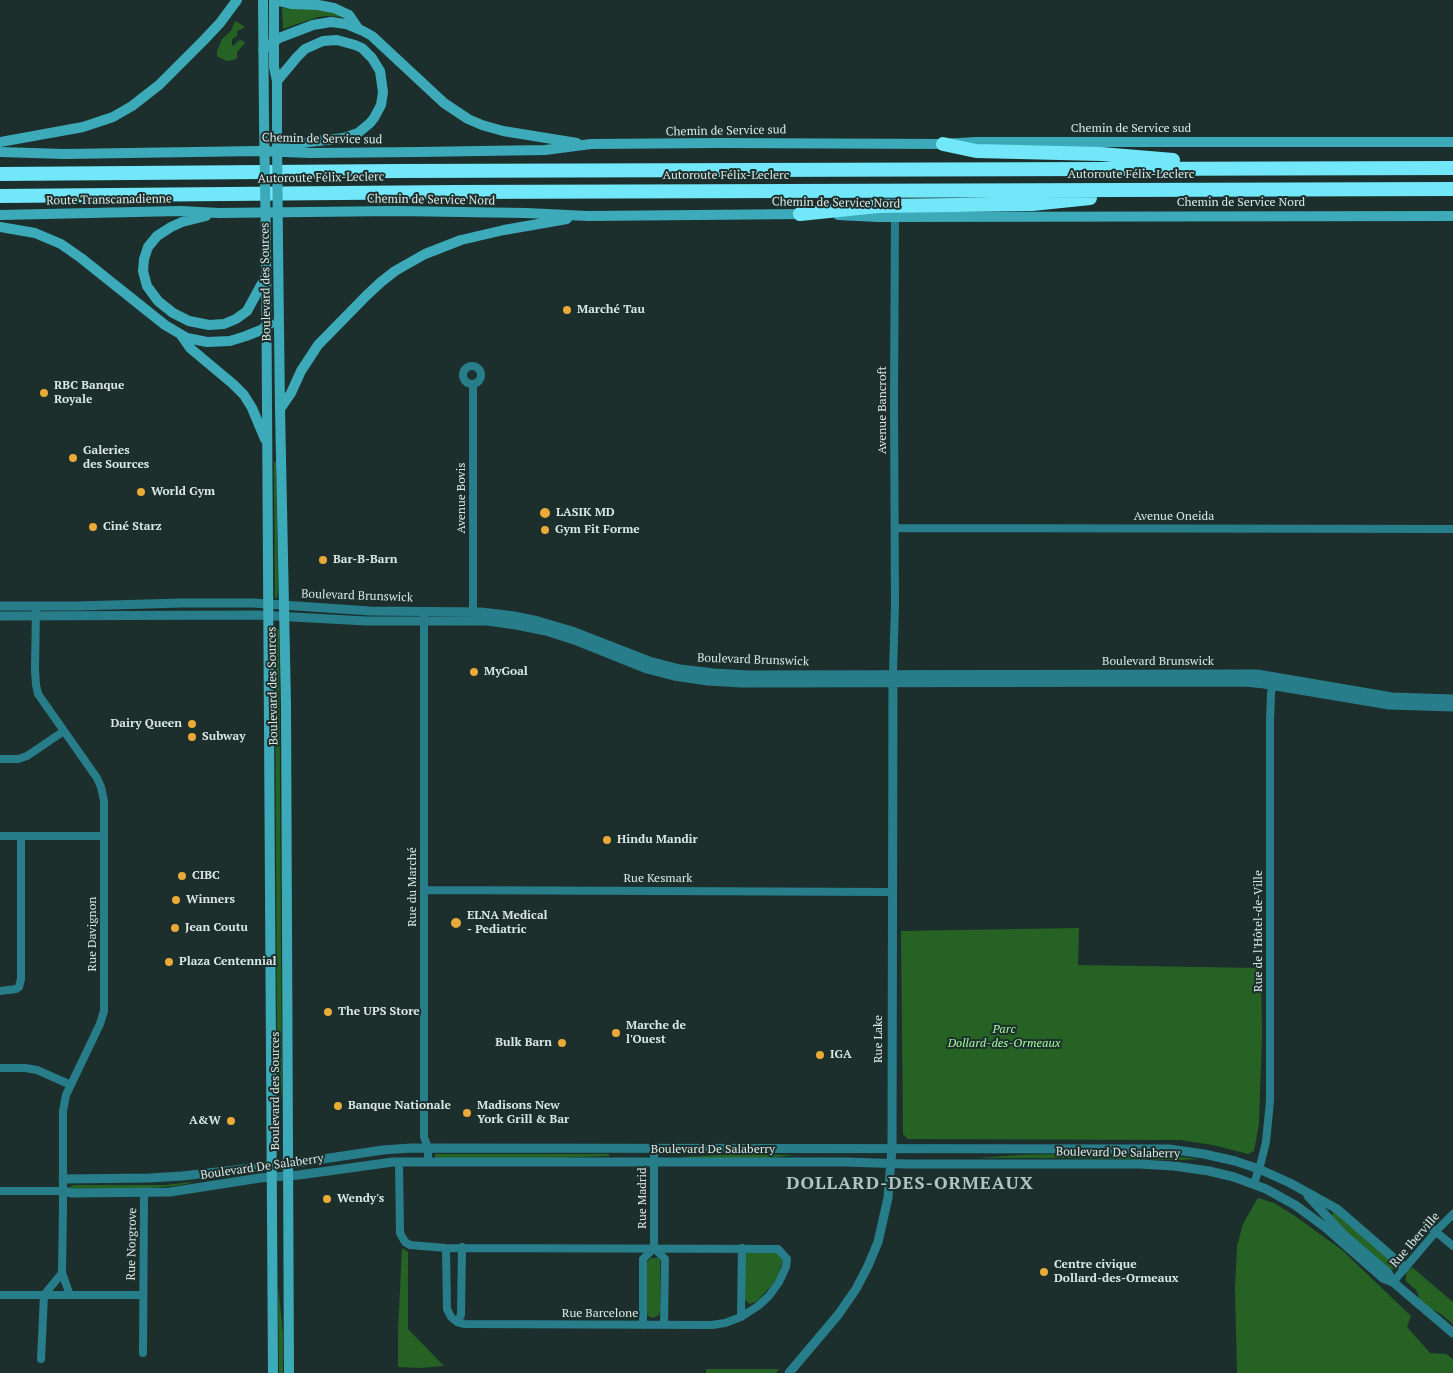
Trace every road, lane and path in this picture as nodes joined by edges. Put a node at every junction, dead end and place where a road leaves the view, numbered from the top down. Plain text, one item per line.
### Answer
1 (237, 0) edge
2 (263, 0) edge
3 (274, 0) edge
4 (358, 28) junction
5 (274, 41) junction
6 (263, 50) junction
7 (277, 81) junction
8 (0, 142) edge
9 (1453, 142) edge
10 (591, 144) junction
11 (942, 144) junction
12 (259, 151) junction
13 (0, 152) edge
14 (1261, 168) junction
15 (1453, 168) edge
16 (0, 174) edge
17 (1453, 189) edge
18 (1173, 190) junction
19 (0, 196) edge
20 (219, 213) junction
21 (800, 214) junction
22 (0, 215) edge
23 (588, 216) junction
24 (895, 216) junction
25 (1453, 216) edge
26 (0, 227) edge
27 (266, 278) junction
28 (279, 317) junction
29 (267, 326) junction
30 (181, 335) junction
31 (473, 384) dead end
32 (280, 409) junction
33 (266, 440) junction
34 (895, 528) junction
35 (1453, 529) edge
36 (268, 604) junction
37 (0, 606) edge
38 (36, 606) junction
39 (285, 611) junction
40 (473, 612) junction
41 (0, 616) edge
42 (36, 616) junction
43 (268, 616) junction
44 (424, 616) junction
45 (893, 678) junction
46 (1273, 681) junction
47 (1453, 699) edge
48 (1453, 707) edge
49 (64, 731) junction
50 (0, 759) edge
51 (0, 836) edge
52 (20, 836) junction
53 (104, 836) junction
54 (424, 890) junction
55 (892, 892) junction
56 (0, 991) edge
57 (0, 1068) edge
58 (71, 1085) junction
59 (428, 1148) junction
60 (654, 1148) junction
61 (892, 1148) junction
62 (399, 1162) junction
63 (428, 1162) junction
64 (654, 1162) junction
65 (288, 1163) junction
66 (892, 1164) junction
67 (272, 1165) junction
68 (1259, 1169) junction
69 (197, 1175) junction
70 (288, 1176) junction
71 (271, 1178) junction
72 (62, 1179) junction
73 (1254, 1184) junction
74 (198, 1188) junction
75 (1303, 1190) junction
76 (63, 1191) junction
77 (0, 1192) edge
78 (144, 1193) junction
79 (1453, 1214) edge
80 (1428, 1225) dead end
81 (1436, 1232) junction
82 (1453, 1246) edge
83 (462, 1247) junction
84 (446, 1248) junction
85 (654, 1248) junction
86 (742, 1248) junction
87 (1405, 1268) junction
88 (62, 1273) junction
89 (1394, 1282) junction
90 (0, 1295) edge
91 (44, 1295) junction
92 (70, 1295) junction
93 (143, 1296) junction
94 (741, 1317) junction
95 (457, 1322) junction
96 (643, 1325) junction
97 (664, 1325) junction
98 (1453, 1333) edge
99 (143, 1353) dead end
100 (41, 1359) dead end
101 (272, 1373) edge
102 (289, 1373) edge
103 (788, 1373) edge

1 - 8 main road
2 - 6 main road, Boulevard des Sources
3 - 4 main road
3 - 5 main road, Boulevard des Sources
4 - 5 main road
4 - 10 main road
5 - 6 main road
5 - 7 main road, Boulevard des Sources
6 - 27 main road, Boulevard des Sources, bridge
7 - 12 main road
7 - 28 main road, Boulevard des Sources, bridge
9 - 11 main road, Chemin de Service sud
10 - 11 main road, Chemin de Service sud
10 - 12 main road, Chemin de Service sud
11 - 14 highway
12 - 13 main road, Chemin de Service sud
14 - 15 highway, Autoroute Félix-Leclerc
14 - 16 highway, Autoroute Félix-Leclerc
17 - 18 highway, Autoroute Félix-Leclerc
18 - 19 highway, Autoroute Félix-Leclerc
18 - 21 highway
20 - 22 main road, Route Transcanadienne
20 - 23 main road, Chemin de Service Nord
20 - 27 main road
21 - 23 main road, Chemin de Service Nord
21 - 24 main road, Chemin de Service Nord
23 - 32 main road
24 - 25 main road, Chemin de Service Nord
24 - 34 street, Avenue Bancroft
26 - 30 main road
27 - 29 main road, Boulevard des Sources
28 - 29 main road
28 - 32 main road, Boulevard des Sources
29 - 30 main road
29 - 33 main road, Boulevard des Sources
30 - 33 main road
31 - 40 street, Avenue Bovis
32 - 39 main road, Boulevard des Sources
33 - 36 main road, Boulevard des Sources
34 - 35 street, Avenue Oneida
34 - 45 street, Avenue Bancroft
36 - 38 street, Boulevard Brunswick
36 - 39 street, Boulevard Brunswick
36 - 43 main road, Boulevard des Sources
37 - 38 street, Boulevard Brunswick
38 - 42 street, Rue Davignon
39 - 43 street, Boulevard Brunswick
39 - 44 street, Boulevard Brunswick
39 - 65 main road, Boulevard des Sources
40 - 44 street, Boulevard Brunswick
40 - 45 street, Boulevard Brunswick
41 - 42 street, Boulevard Brunswick
42 - 43 street, Boulevard Brunswick
42 - 49 street, Rue Davignon
43 - 67 main road, Boulevard des Sources
44 - 45 street, Boulevard Brunswick
44 - 54 street, Rue du Marché
45 - 46 street, Boulevard Brunswick
45 - 55 street, Rue Lake
46 - 47 street, Boulevard Brunswick
46 - 48 street, Boulevard Brunswick
46 - 68 street, Rue de l'Hôtel-de-Ville
49 - 50 street
49 - 53 street, Rue Davignon
51 - 52 street
52 - 53 street
52 - 56 street
53 - 58 street, Rue Davignon
54 - 55 street, Rue Kesmark
54 - 59 street, Rue du Marché
55 - 61 street, Rue Lake
57 - 58 street
58 - 72 street, Rue Davignon
59 - 60 street, Boulevard De Salaberry
59 - 63 street, Rue du Marché
59 - 65 street, Boulevard De Salaberry
60 - 61 street, Boulevard De Salaberry
60 - 64 street, Rue Madrid
61 - 66 street, Rue Lake
61 - 68 street, Boulevard De Salaberry
62 - 63 street, Boulevard De Salaberry
62 - 70 street, Boulevard De Salaberry
62 - 84 street, Rue Barcelone
63 - 64 street, Boulevard De Salaberry
64 - 66 street, Boulevard De Salaberry
64 - 85 street, Rue Madrid
65 - 67 street, Boulevard De Salaberry
65 - 70 main road, Boulevard des Sources
66 - 73 street, Boulevard De Salaberry
66 - 103 street, Rue Lake
67 - 69 street, Boulevard De Salaberry
67 - 71 main road, Boulevard des Sources
68 - 73 street, Rue de l'Hôtel-de-Ville
68 - 75 street, Boulevard De Salaberry
69 - 72 street, Boulevard De Salaberry
69 - 74 street
70 - 71 street, Boulevard De Salaberry
70 - 102 main road, Boulevard des Sources
71 - 74 street, Boulevard De Salaberry
71 - 101 main road, Boulevard des Sources
72 - 76 street, Rue Davignon
73 - 89 street, Boulevard De Salaberry
74 - 78 street, Boulevard De Salaberry
75 - 87 street, Boulevard De Salaberry
75 - 89 street, Boulevard De Salaberry
76 - 77 street, Boulevard De Salaberry
76 - 78 street, Boulevard De Salaberry
76 - 88 street, Rue Davignon
78 - 93 street, Rue Norgrove
79 - 81 street, Rue Iberville
80 - 81 street
81 - 82 street
81 - 87 street, Rue Iberville
83 - 84 street, Rue Barcelone
83 - 85 street, Rue Barcelone
83 - 95 street
84 - 95 street
85 - 86 street, Rue Barcelone
85 - 96 street, Rue Madrid
85 - 97 street, Rue Madrid
86 - 94 street
86 - 94 street, Rue Barcelone
87 - 89 street, Rue Iberville
88 - 91 street
88 - 92 street, Rue Davignon
89 - 98 street, Boulevard De Salaberry
90 - 91 street
91 - 92 street, Rue Norgrove
91 - 100 street
92 - 93 street, Rue Norgrove
93 - 99 street, Rue Norgrove
94 - 97 street, Rue Barcelone
95 - 96 street, Rue Barcelone
96 - 97 street, Rue Barcelone

